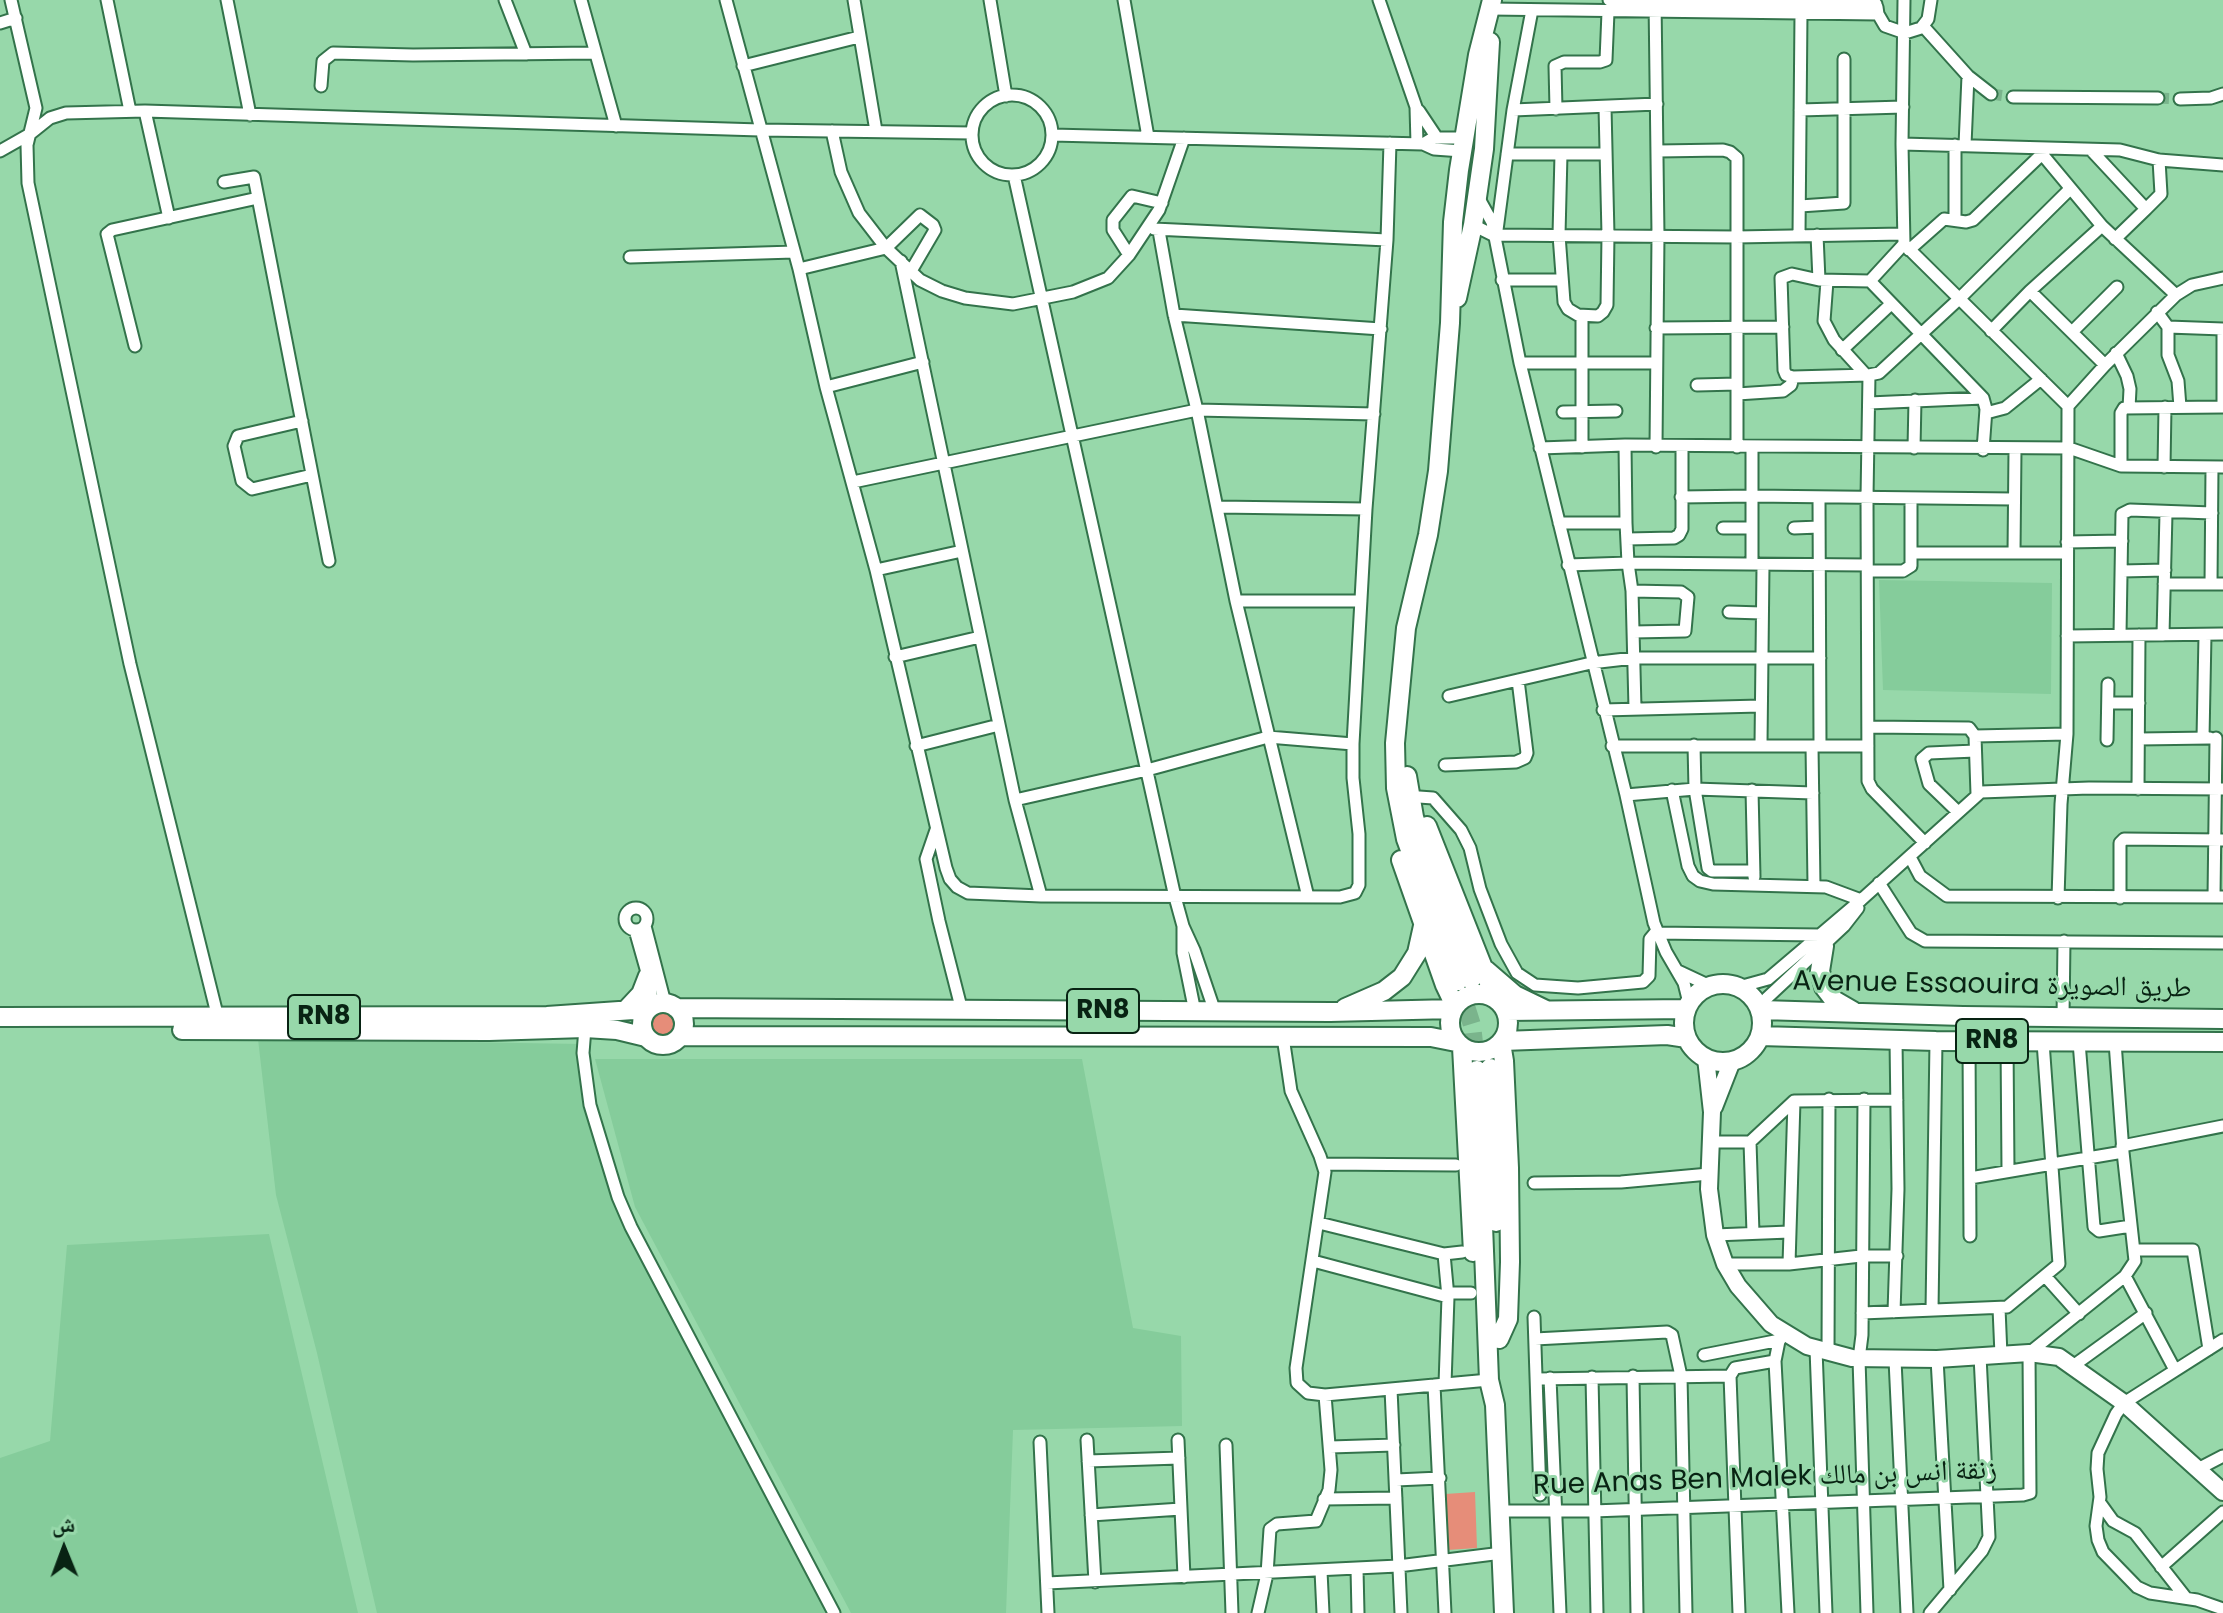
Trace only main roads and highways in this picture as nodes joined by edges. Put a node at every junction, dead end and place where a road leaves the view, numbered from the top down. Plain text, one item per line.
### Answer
1 (1491, 4) edge
2 (1485, 141) junction
3 (1463, 142) junction
4 (1453, 222) junction
5 (1473, 225) junction
6 (1450, 323) junction
7 (1401, 771) junction
8 (1423, 926) junction
9 (1822, 941) road end
10 (1480, 963) junction
11 (648, 976) road end
12 (1464, 981) tunnel mouth
13 (1500, 1005) junction
14 (660, 1006) junction
15 (1688, 1006) junction
16 (1454, 1008) junction
17 (1760, 1009) junction
18 (626, 1010) junction
19 (1330, 1012) junction
20 (1558, 1012) junction
21 (1855, 1012) junction
22 (0, 1017) edge
23 (2223, 1019) edge
24 (220, 1024) junction
25 (0, 1028) edge
26 (680, 1036) junction
27 (1760, 1036) junction
28 (646, 1037) junction
29 (1687, 1038) junction
30 (1502, 1042) junction
31 (2223, 1042) edge
32 (1459, 1044) junction
33 (1484, 1069) tunnel mouth
34 (1494, 1340) junction
35 (1495, 1405) junction
36 (1504, 1613) edge

1 - 2 main road
1 - 3 main road
2 - 3 main road
2 - 5 main road
3 - 4 main road
4 - 5 main road
4 - 6 main road
5 - 6 main road
6 - 7 main road
7 - 8 main road
7 - 10 main road
7 - 12 main road
8 - 16 main road
8 - 19 main road
9 - 21 main road
10 - 13 main road
10 - 20 main road
11 - 18 main road
13 - 16 main road
13 - 20 main road
13 - 30 main road
14 - 18 main road, RN8
14 - 19 main road, RN8
14 - 26 main road
14 - 28 main road
15 - 17 main road
15 - 20 main road
15 - 29 main road
16 - 19 main road, RN8
16 - 32 main road
17 - 21 main road, Avenue Essaouira طريق الصويرة / RN8
17 - 27 main road
18 - 24 main road, RN8
21 - 23 main road, Avenue Essaouira طريق الصويرة / RN8
22 - 24 main road, RN8
24 - 25 main road, RN8
24 - 28 main road, RN8
26 - 28 main road, RN8
26 - 32 main road, RN8
27 - 29 main road
27 - 31 main road, Avenue Essaouira طريق الصويرة / RN8
29 - 30 main road
30 - 32 main road
30 - 34 main road
32 - 34 main road
33 - 34 main road
34 - 35 main road
34 - 35 main road
35 - 36 main road

